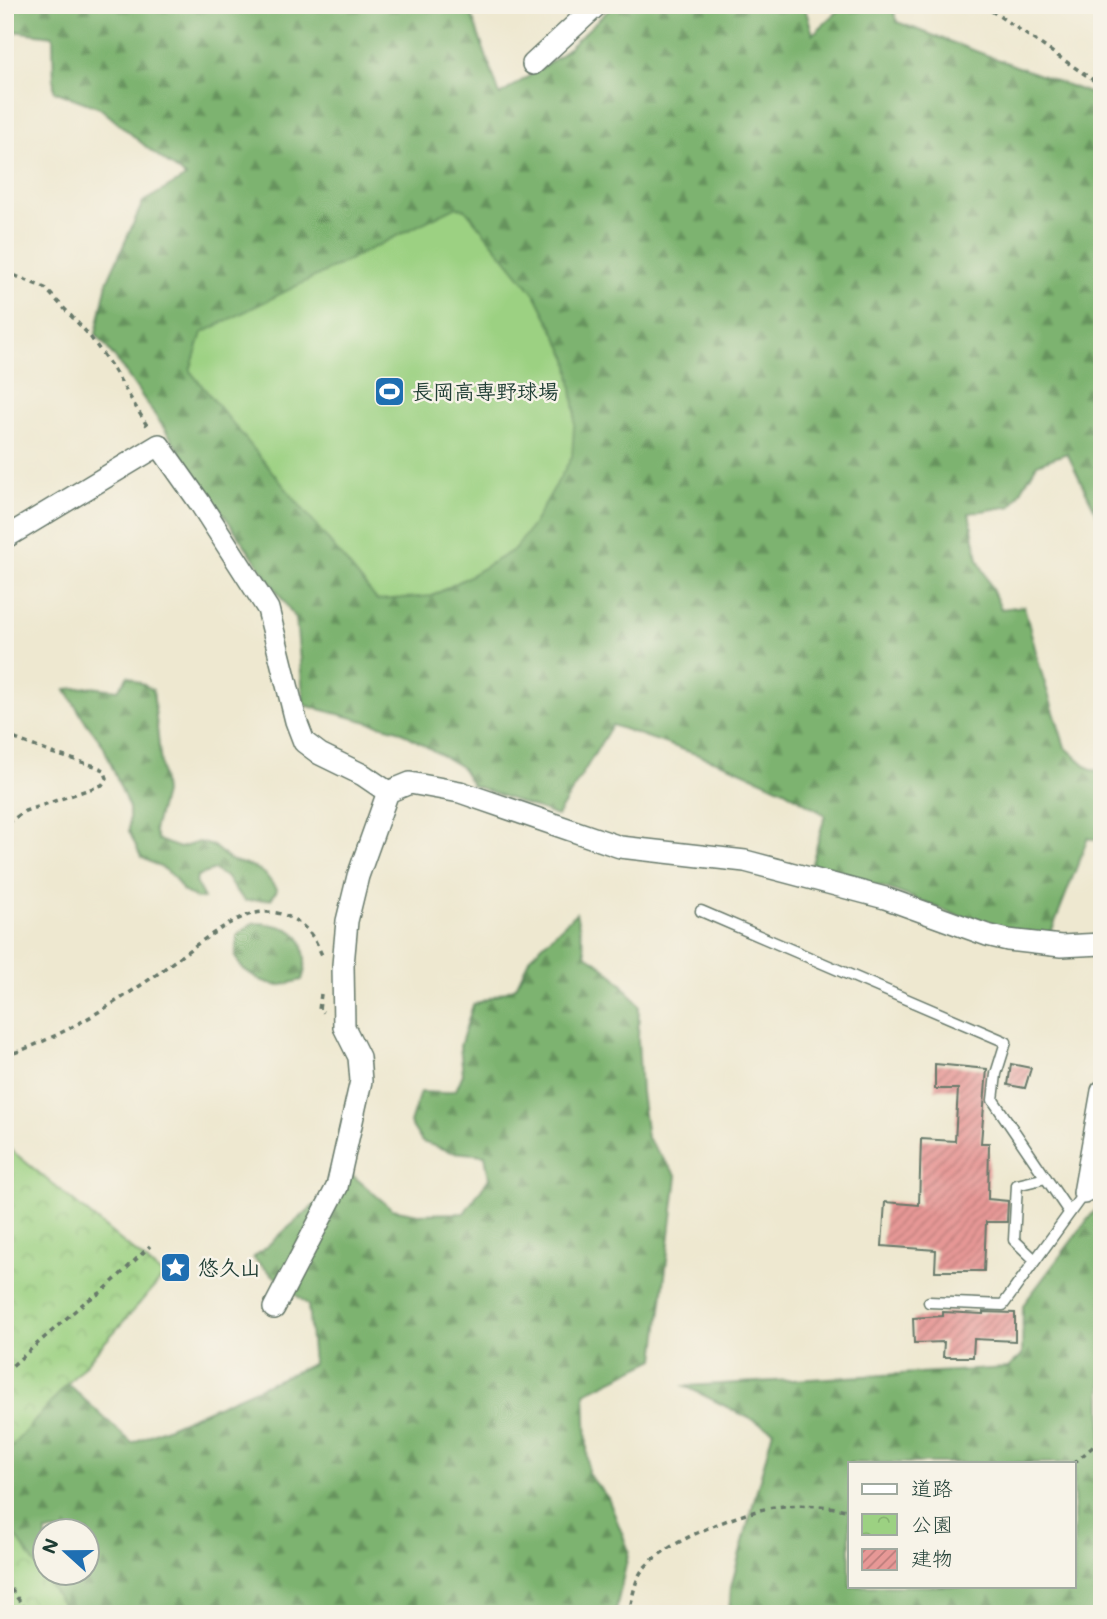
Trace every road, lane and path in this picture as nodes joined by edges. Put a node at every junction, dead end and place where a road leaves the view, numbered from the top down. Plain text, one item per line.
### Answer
1 (597, 5) edge
2 (983, 5) edge
3 (533, 64) dead end
4 (1102, 86) edge
5 (5, 265) edge
6 (8, 275) edge
7 (159, 446) junction
8 (8, 536) dead end
9 (5, 735) edge
10 (388, 792) junction
11 (5, 825) edge
12 (701, 911) dead end
13 (1102, 944) edge
14 (322, 956) dead end
15 (321, 988) dead end
16 (344, 1027) junction
17 (5, 1056) edge
18 (1102, 1091) edge
19 (1046, 1178) junction
20 (1084, 1193) joint
21 (1069, 1212) junction
22 (150, 1246) dead end
23 (1035, 1260) junction
24 (929, 1302) dead end
25 (274, 1308) dead end
26 (5, 1372) edge
27 (1102, 1439) edge
28 (1075, 1462) edge
29 (848, 1511) edge
30 (5, 1581) edge
31 (29, 1614) edge
32 (629, 1614) edge

1 - 3 street
2 - 4 path
5 - 6 path
6 - 7 path
7 - 8 street
7 - 10 street
9 - 11 path
10 - 13 street
10 - 16 street
12 - 19 lane
14 - 17 path
15 - 16 path
16 - 25 street
18 - 20 street
19 - 21 lane
19 - 23 lane
20 - 21 lane
21 - 23 lane
22 - 26 path
23 - 24 lane
27 - 28 path
29 - 32 path
30 - 31 path

